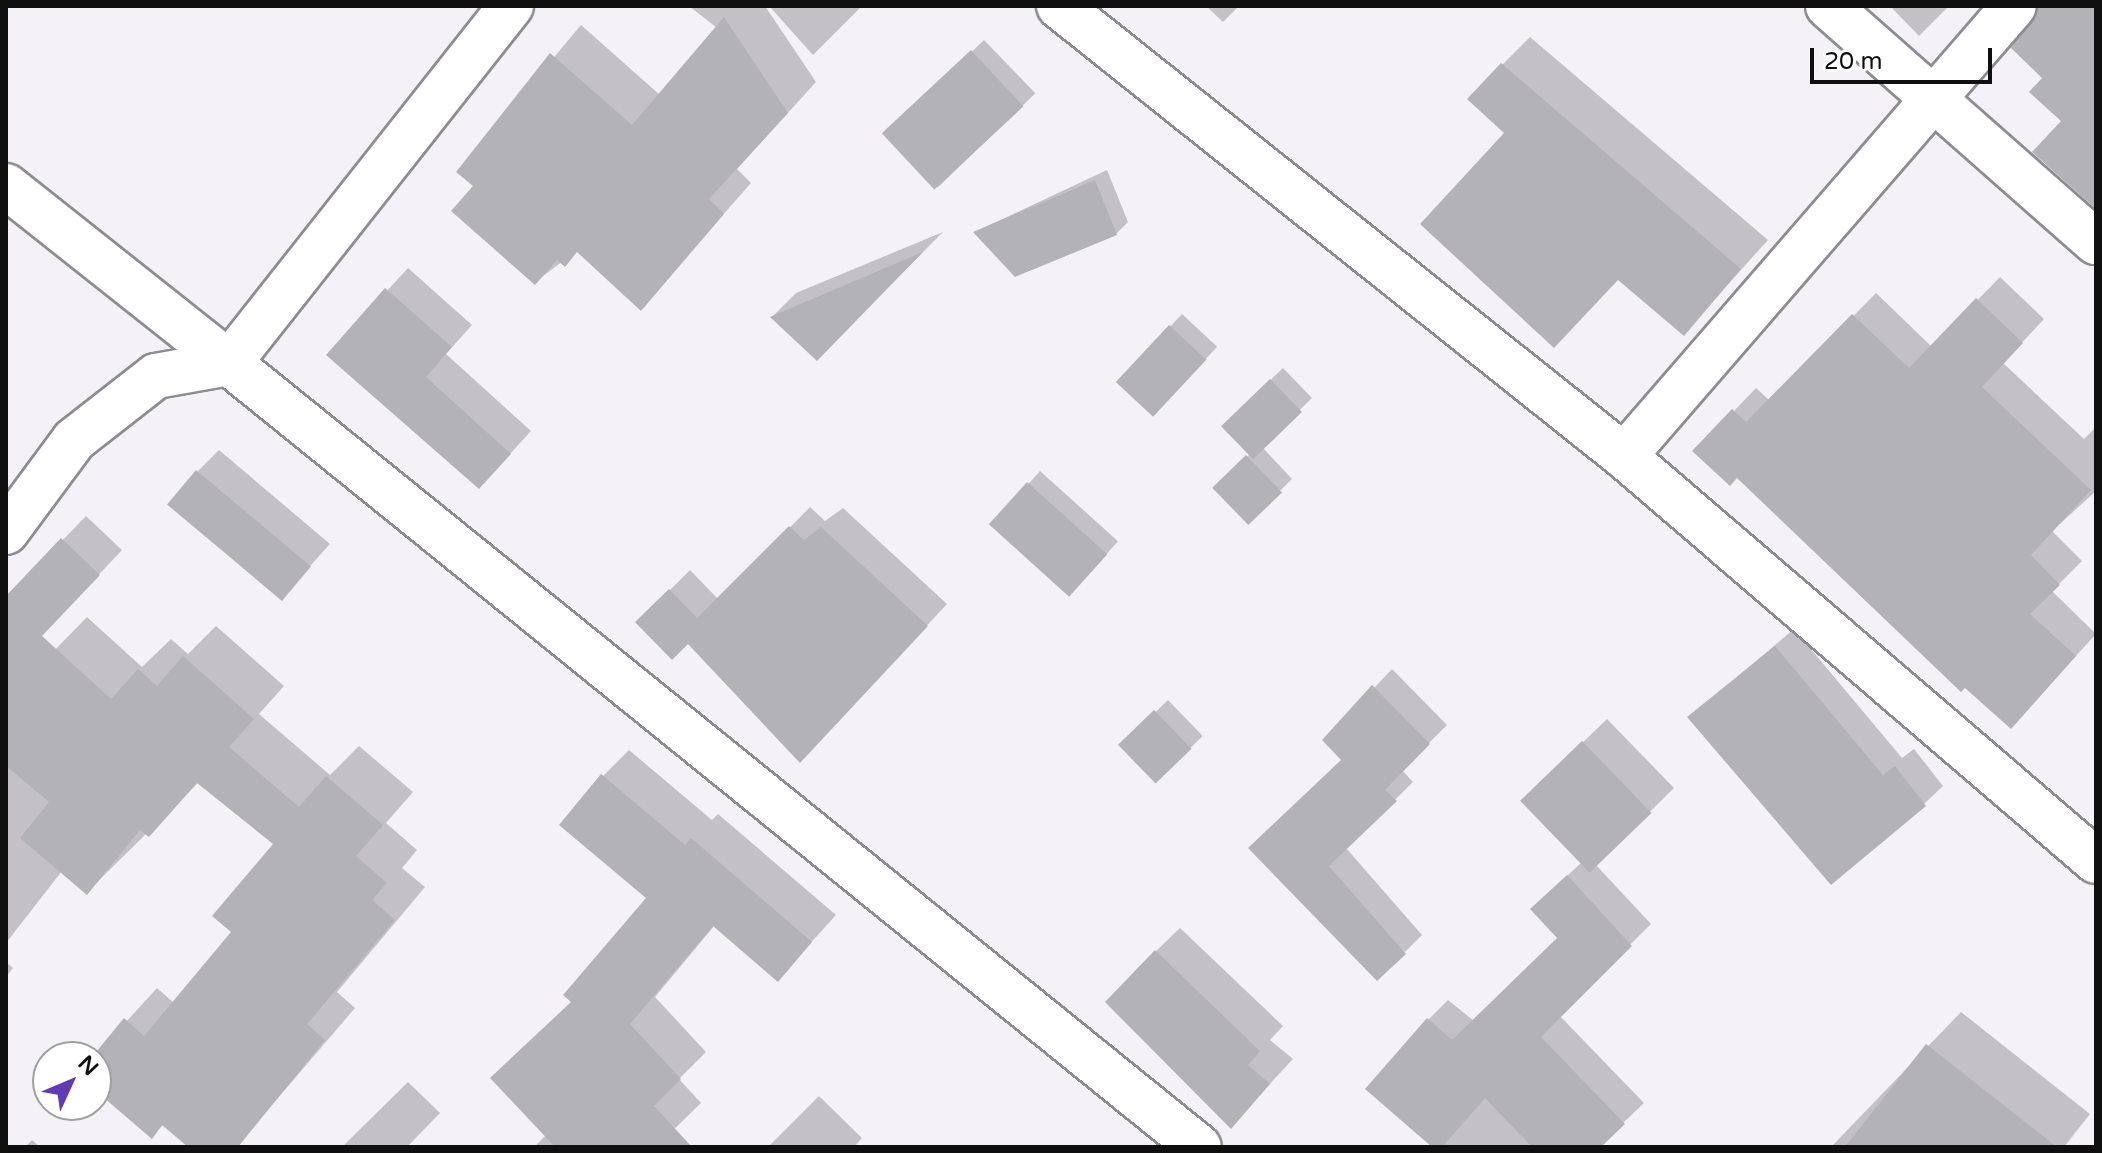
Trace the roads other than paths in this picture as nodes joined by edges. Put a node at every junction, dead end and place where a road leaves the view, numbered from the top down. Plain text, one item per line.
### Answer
1 (511, 6) edge
2 (1059, 6) edge
3 (1828, 6) edge
4 (2014, 6) edge
5 (1931, 95) junction
6 (6, 186) edge
7 (2096, 242) edge
8 (229, 363) junction
9 (1624, 456) junction
10 (6, 532) edge
11 (2096, 861) edge
12 (1199, 1147) edge

1 - 8 street
2 - 9 street
3 - 5 street
4 - 5 street
5 - 7 street
5 - 9 street
6 - 8 street
8 - 10 street
8 - 12 street
9 - 11 street

